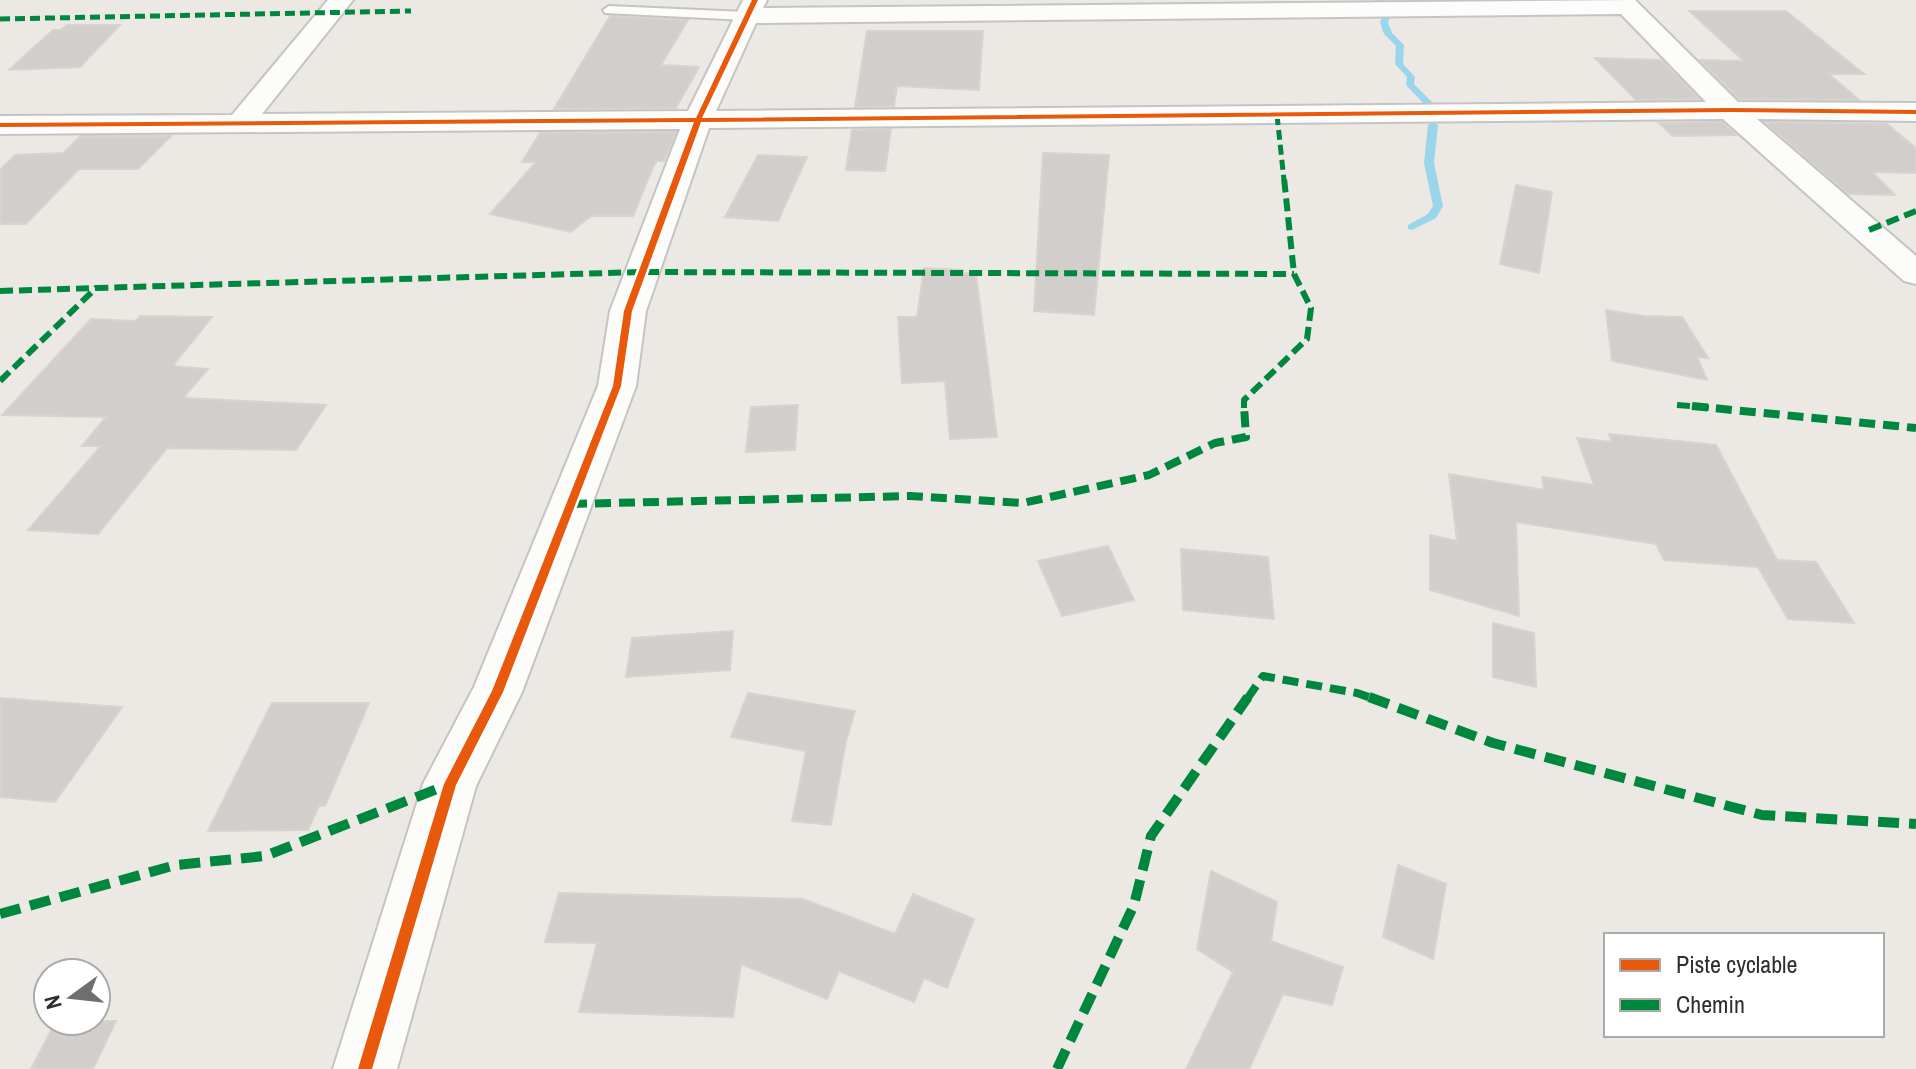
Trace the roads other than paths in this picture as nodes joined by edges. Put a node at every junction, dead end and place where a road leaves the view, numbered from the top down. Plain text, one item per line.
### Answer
1 (341, 0) edge
2 (1624, 4) edge
3 (750, 8) edge
4 (609, 10) dead end
5 (1730, 110) junction
6 (1916, 112) edge
7 (698, 120) junction
8 (240, 123) junction
9 (0, 125) edge
10 (1916, 274) edge
11 (365, 1069) edge

1 - 8 street
2 - 3 street
2 - 5 street
3 - 4 lane
3 - 7 street
5 - 6 street
5 - 7 street
5 - 10 street
7 - 8 street
7 - 11 street
8 - 9 street

